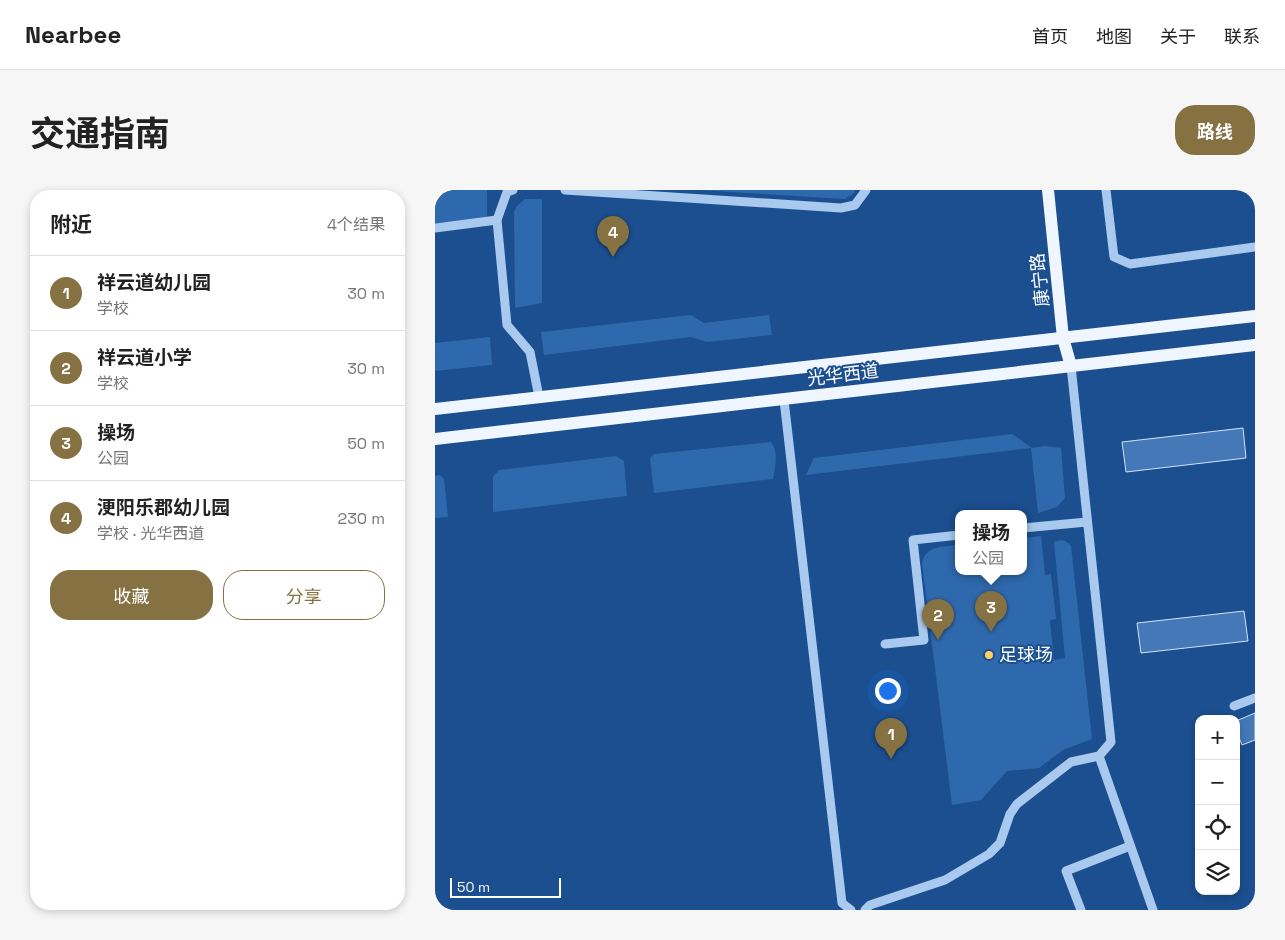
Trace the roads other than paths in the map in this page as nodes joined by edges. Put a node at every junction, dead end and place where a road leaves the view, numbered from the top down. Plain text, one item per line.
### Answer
1 (513, 190) edge
2 (565, 190) edge
3 (866, 190) edge
4 (1048, 190) edge
5 (1106, 190) edge
6 (497, 220) junction
7 (435, 228) edge
8 (1255, 247) edge
9 (1255, 316) edge
10 (1063, 338) junction
11 (1255, 345) edge
12 (1071, 366) junction
13 (539, 397) junction
14 (784, 400) junction
15 (435, 409) edge
16 (435, 439) edge
17 (1087, 522) junction
18 (1027, 528) edge
19 (955, 535) edge
20 (885, 644) dead end
21 (1255, 698) edge
22 (1235, 706) dead end
23 (1099, 756) junction
24 (1130, 846) junction
25 (851, 910) edge
26 (865, 910) edge
27 (1081, 910) edge
28 (1153, 910) edge

1 - 6 street
2 - 3 street
4 - 10 main road, 康宁路
5 - 8 street
6 - 7 street
6 - 13 street
9 - 10 main road, 光华西道
10 - 12 main road, 康宁路
10 - 13 main road, 光华西道
11 - 12 main road, 光华西道
12 - 14 main road, 光华西道
12 - 17 street
13 - 15 main road, 光华西道
14 - 16 main road, 光华西道
14 - 25 street
17 - 18 street
17 - 23 street
19 - 20 street
21 - 22 street
23 - 24 street
23 - 26 street
24 - 27 street
24 - 28 street

